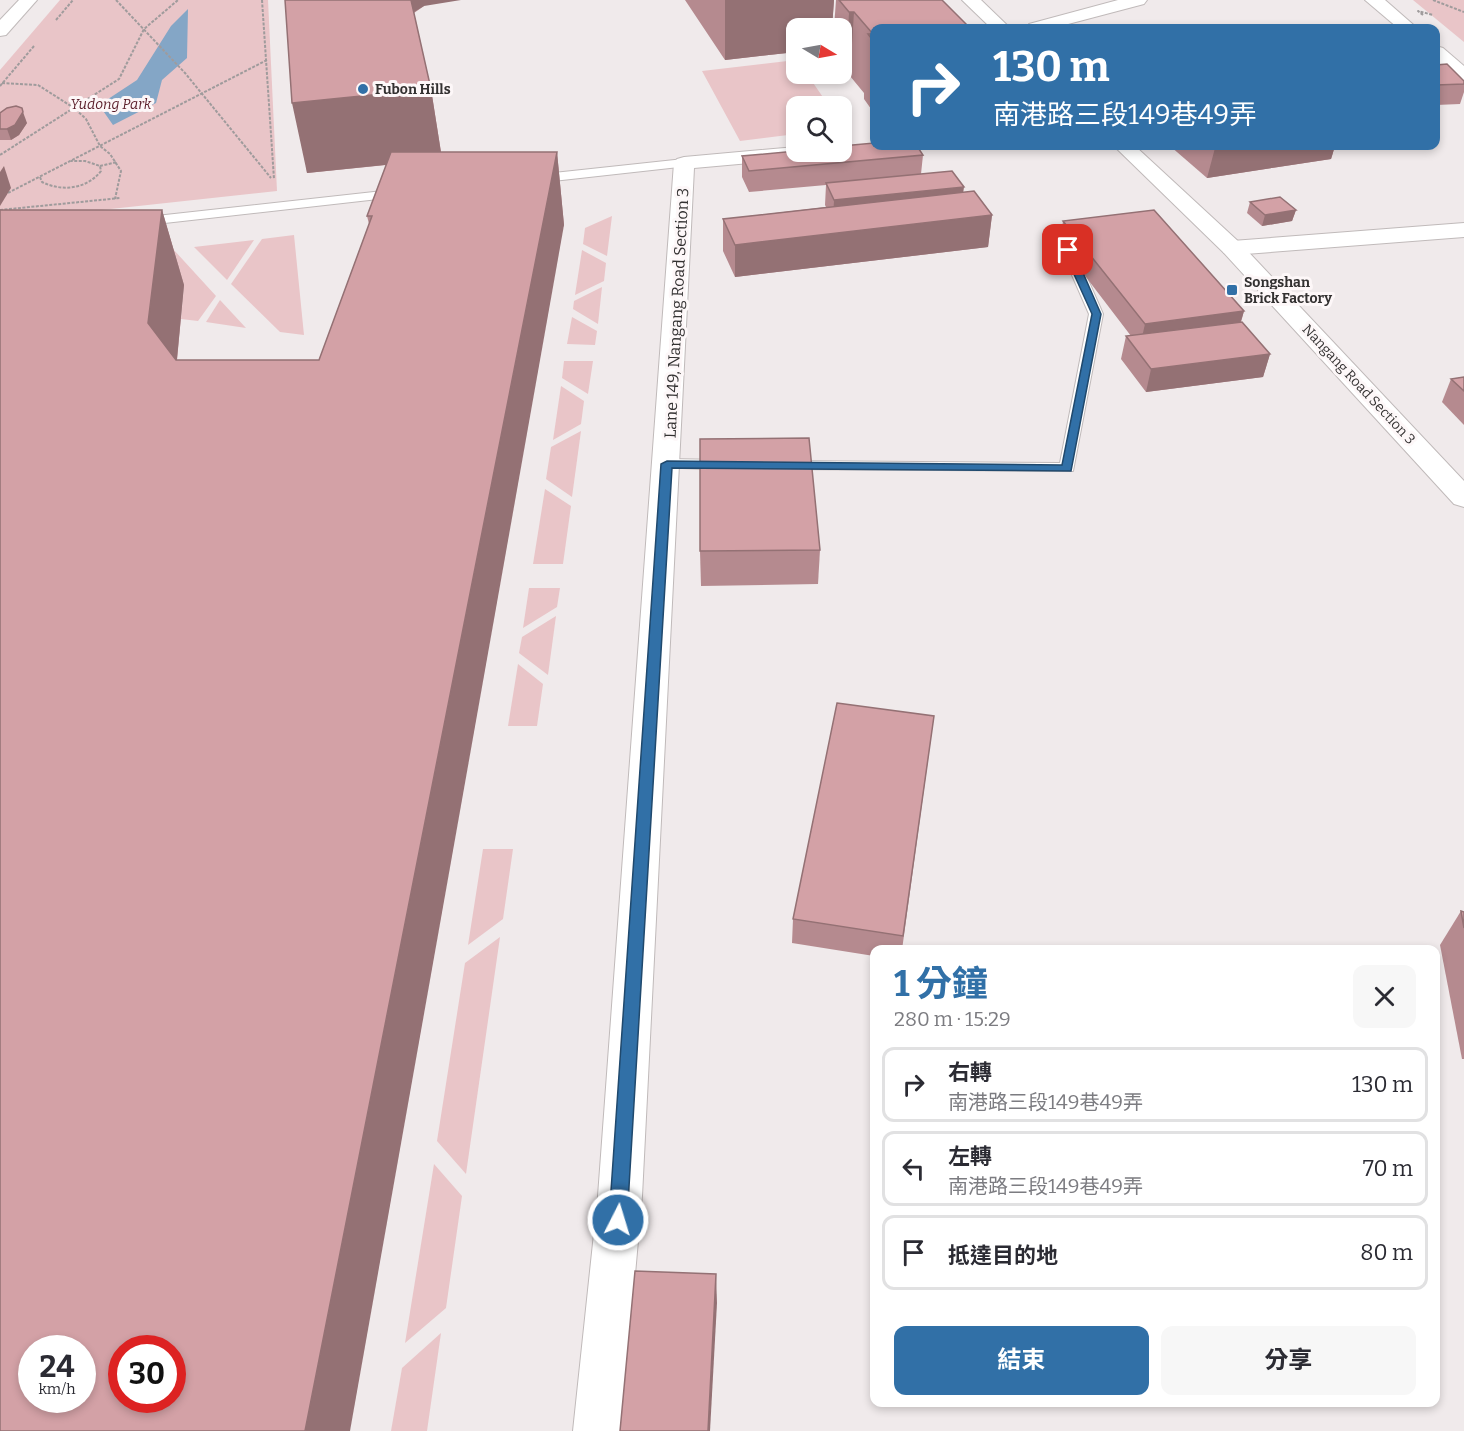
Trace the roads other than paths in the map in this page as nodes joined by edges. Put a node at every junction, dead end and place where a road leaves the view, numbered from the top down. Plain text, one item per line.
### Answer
1 (28, 0) edge
2 (972, 0) edge
3 (1138, 0) edge
4 (1374, 0) edge
5 (997, 24) edge
6 (1050, 24) edge
7 (1403, 24) edge
8 (0, 31) edge
9 (1440, 55) edge
10 (1464, 76) edge
11 (1128, 150) edge
12 (786, 154) edge
13 (684, 163) junction
14 (519, 181) edge
15 (415, 192) edge
16 (123, 224) edge
17 (1464, 230) edge
18 (1232, 248) junction
19 (1068, 250) edge
20 (667, 464) junction
21 (738, 465) edge
22 (773, 465) edge
23 (1464, 498) edge
24 (597, 1431) edge

1 - 8 street
2 - 5 street
3 - 6 street
4 - 7 street
9 - 10 street
11 - 18 street, Nangang Road Section 3
12 - 13 street
13 - 14 lane
13 - 20 street, Lane 149, Nangang Road Section 3
15 - 16 lane
17 - 18 street
18 - 23 street, Nangang Road Section 3
19 - 22 lane
20 - 21 lane
20 - 24 street, Lane 149, Nangang Road Section 3

